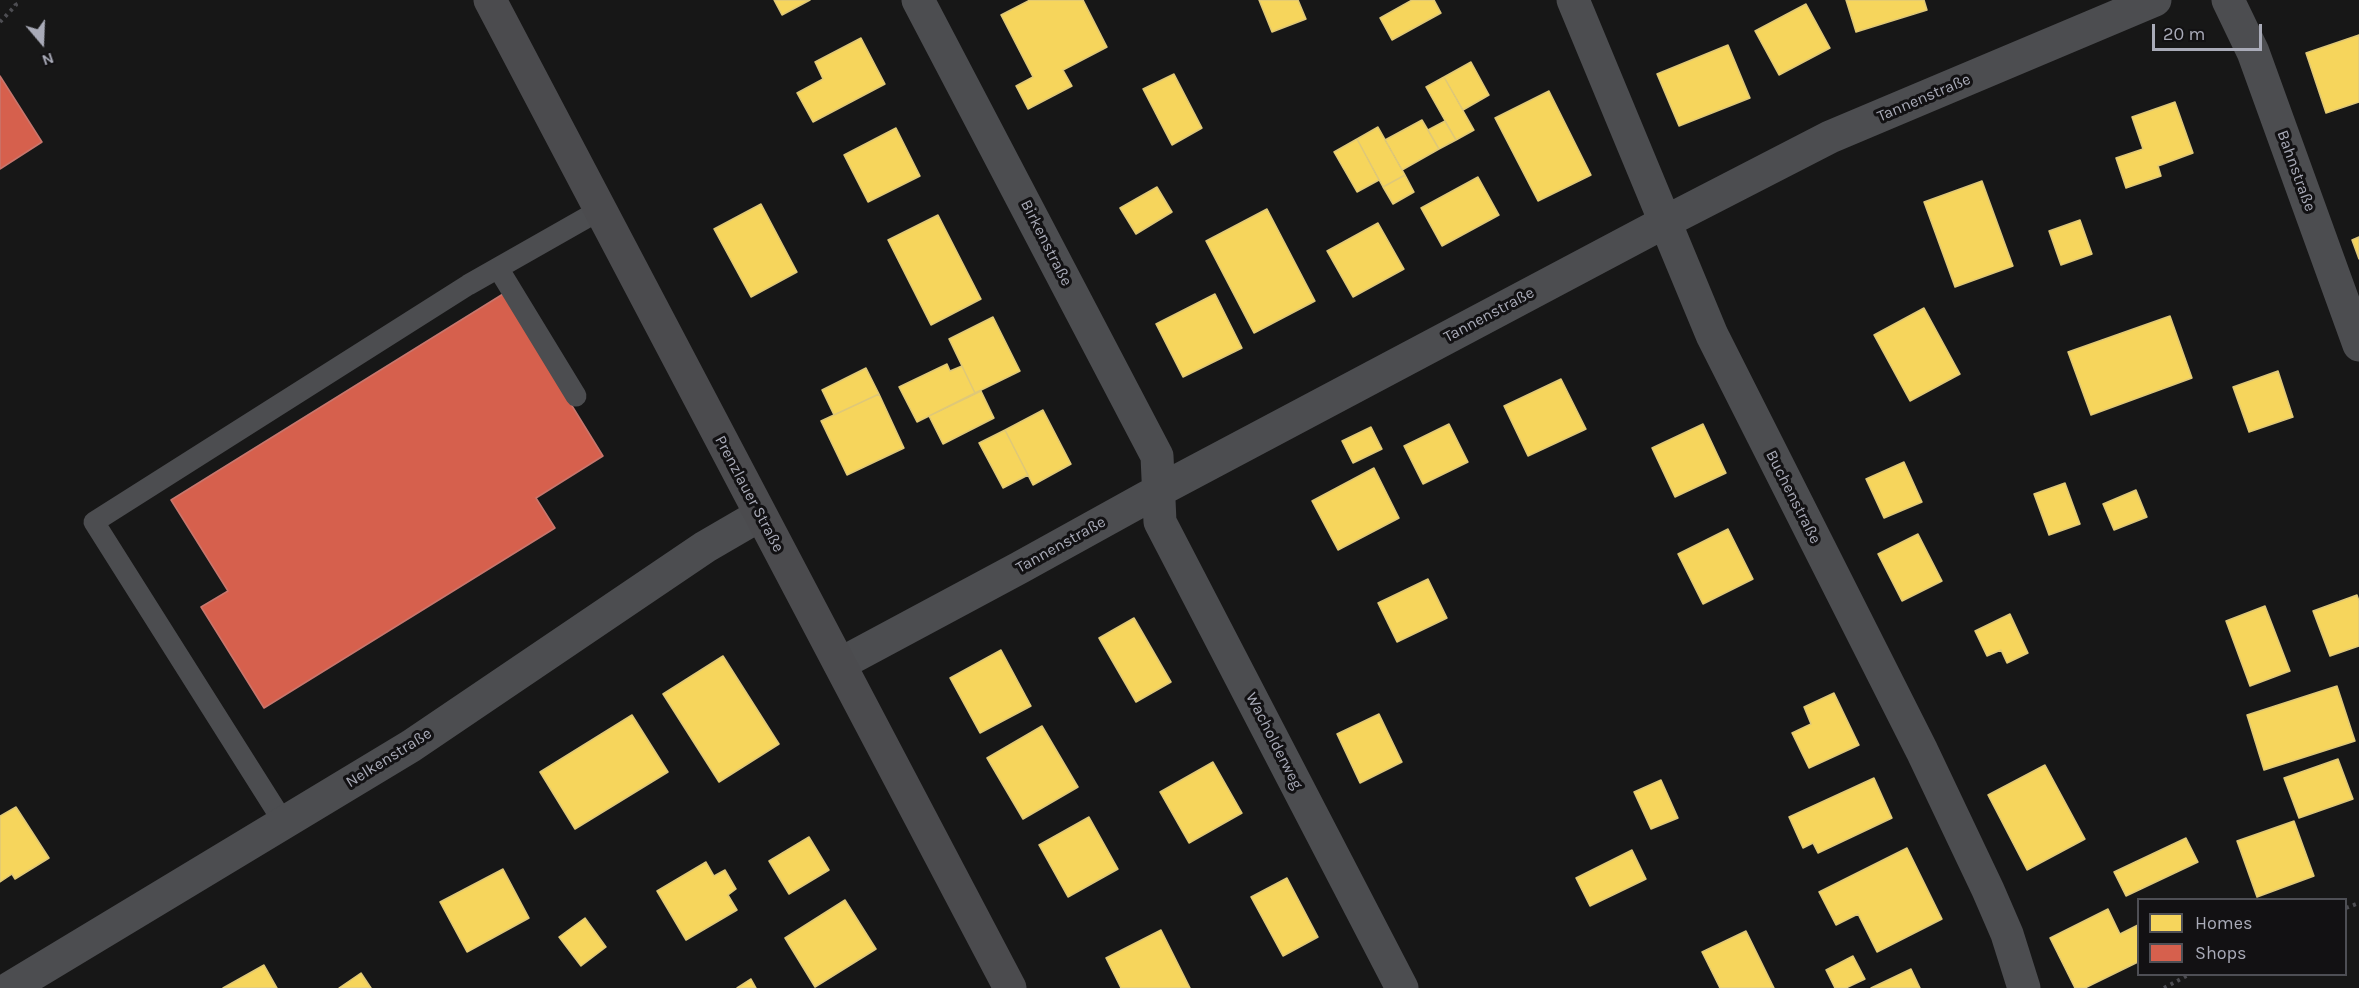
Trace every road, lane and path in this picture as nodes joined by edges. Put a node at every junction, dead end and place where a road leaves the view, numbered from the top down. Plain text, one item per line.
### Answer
1 (13, 0) edge
2 (490, 0) edge
3 (918, 0) edge
4 (1573, 0) edge
5 (2155, 0) edge
6 (2228, 0) edge
7 (0, 22) edge
8 (600, 210) junction
9 (1665, 222) junction
10 (498, 268) junction
11 (2359, 345) edge
12 (576, 396) dead end
13 (1160, 490) junction
14 (760, 515) junction
15 (840, 664) junction
16 (284, 823) junction
17 (2188, 976) edge
18 (10, 988) edge
19 (1010, 988) edge
20 (1402, 988) edge
21 (2024, 988) edge
22 (2164, 988) edge

1 - 7 path
2 - 8 main road, Prenzlauer Straße
3 - 13 street, Birkenstraße
4 - 9 street, Buchenstraße
5 - 9 street, Tannenstraße
6 - 11 street, Bahnstraße
8 - 10 lane
8 - 14 main road, Prenzlauer Straße
9 - 13 street, Tannenstraße
9 - 21 street, Buchenstraße
10 - 12 lane
10 - 16 lane
13 - 15 street, Tannenstraße
13 - 20 street, Wacholderweg
14 - 15 main road, Prenzlauer Straße
14 - 16 street, Nelkenstraße
15 - 19 main road, Prenzlauer Straße
16 - 18 street, Nelkenstraße
17 - 22 path

